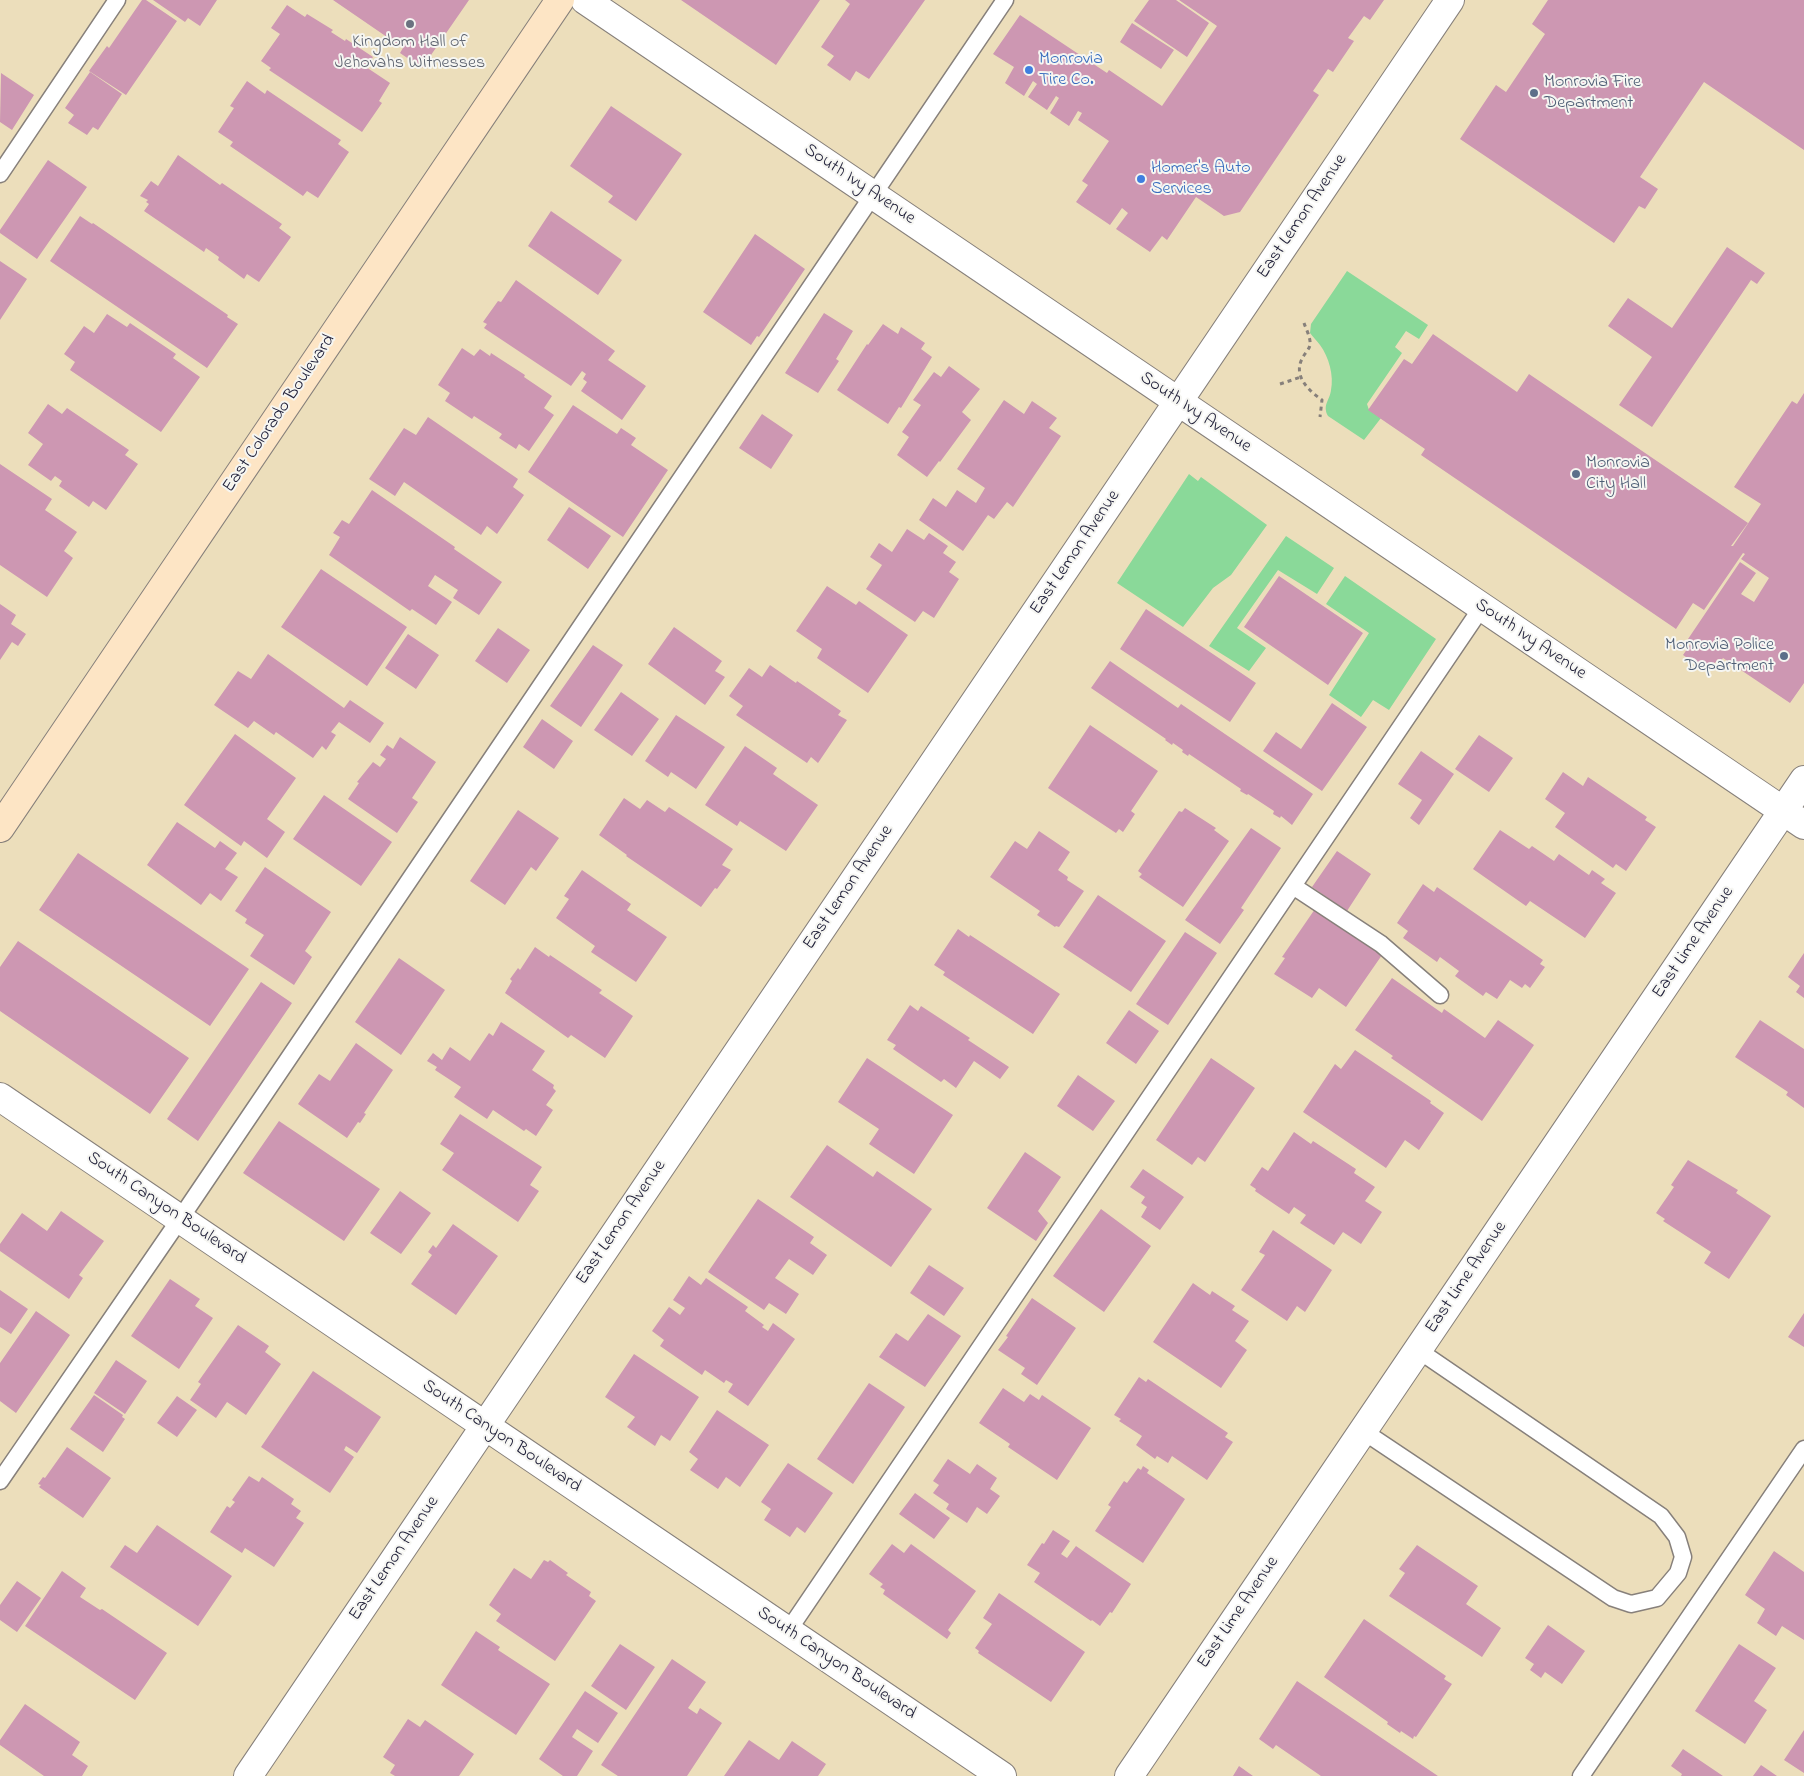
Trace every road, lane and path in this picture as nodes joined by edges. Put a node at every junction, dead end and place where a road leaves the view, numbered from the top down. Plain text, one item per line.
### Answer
1 (118, 0) edge
2 (560, 0) edge
3 (585, 0) edge
4 (1005, 0) edge
5 (1450, 0) edge
6 (0, 174) edge
7 (873, 194) junction
8 (1304, 323) dead end
9 (1300, 378) junction
10 (1280, 384) dead end
11 (1178, 402) junction
12 (1320, 416) dead end
13 (1482, 607) junction
14 (1804, 780) edge
15 (1793, 818) edge
16 (0, 828) edge
17 (1293, 886) junction
18 (1440, 994) dead end
19 (0, 1097) edge
20 (180, 1219) junction
21 (1418, 1350) junction
22 (485, 1426) junction
23 (1363, 1431) junction
24 (1804, 1449) edge
25 (0, 1480) edge
26 (788, 1631) junction
27 (248, 1776) edge
28 (1002, 1776) edge
29 (1129, 1776) edge
30 (1581, 1776) edge

1 - 6 lane
2 - 16 street, East Colorado Boulevard
3 - 7 street, South Ivy Avenue
4 - 7 lane
5 - 11 street, East Lemon Avenue
7 - 11 street, South Ivy Avenue
7 - 20 lane
8 - 9 path
9 - 10 path
9 - 12 path
11 - 13 street, South Ivy Avenue
11 - 22 street, East Lemon Avenue
13 - 15 street, South Ivy Avenue
13 - 17 lane
14 - 15 street, East Lime Avenue
15 - 21 street, East Lime Avenue
17 - 18 lane
17 - 26 lane
19 - 20 street, South Canyon Boulevard
20 - 22 street, South Canyon Boulevard
20 - 25 lane
21 - 23 street, East Lime Avenue
21 - 23 lane
22 - 26 street, South Canyon Boulevard
22 - 27 street, East Lemon Avenue
23 - 29 street, East Lime Avenue
24 - 30 lane
26 - 28 street, South Canyon Boulevard

